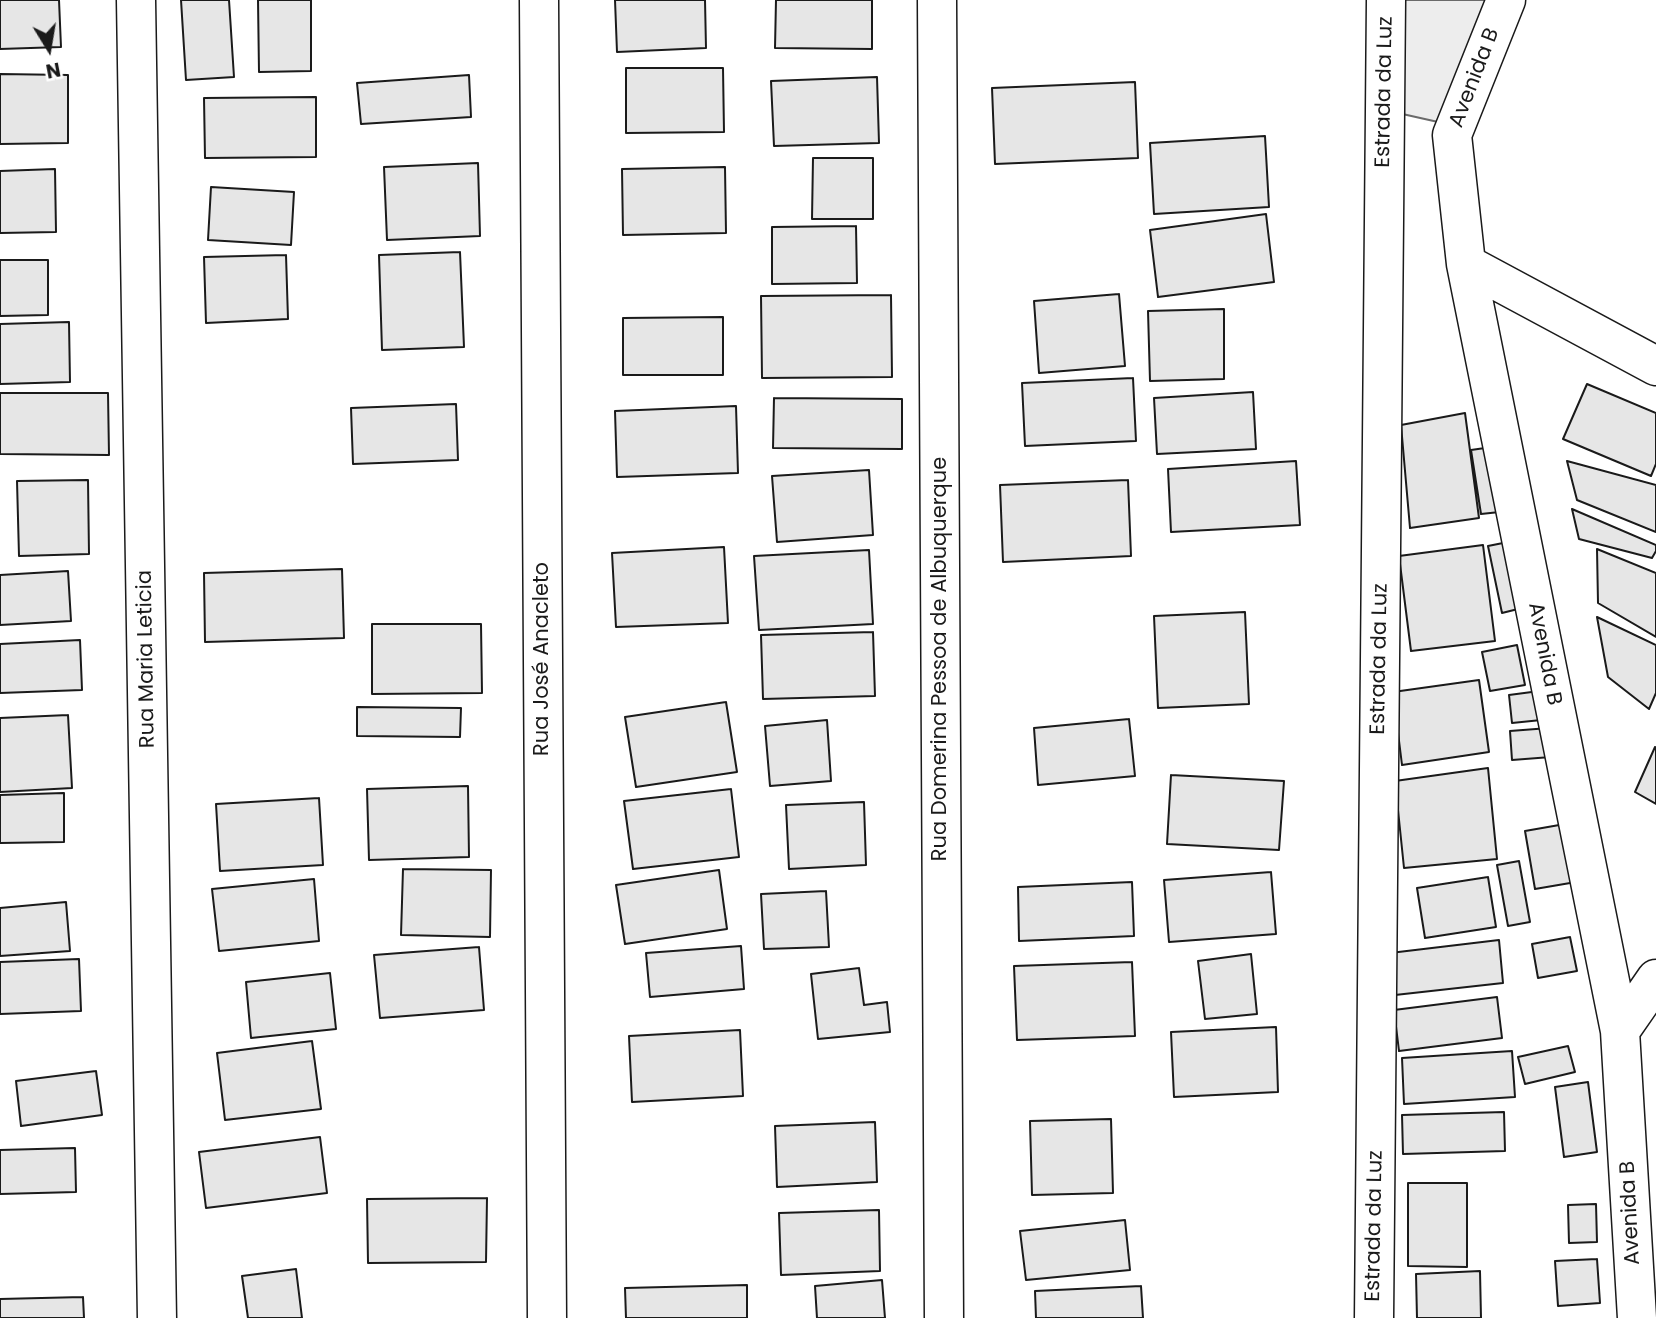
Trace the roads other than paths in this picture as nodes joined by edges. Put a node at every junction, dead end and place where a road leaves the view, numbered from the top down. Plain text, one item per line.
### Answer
1 (136, 0) edge
2 (539, 0) edge
3 (937, 0) edge
4 (1386, 0) edge
5 (1506, 0) edge
6 (1466, 264) junction
7 (1656, 366) edge
8 (1656, 979) edge
9 (1620, 1031) junction
10 (157, 1318) edge
11 (547, 1318) edge
12 (944, 1318) edge
13 (1374, 1318) edge
14 (1637, 1318) edge

1 - 10 street, Rua Maria Leticia
2 - 11 street, Rua José Anacleto
3 - 12 street, Rua Domerina Pessoa de Albuquerque
4 - 13 street, Estrada da Luz
5 - 6 street, Avenida B
6 - 7 street
6 - 9 street, Avenida B
8 - 9 street
9 - 14 street, Avenida B

